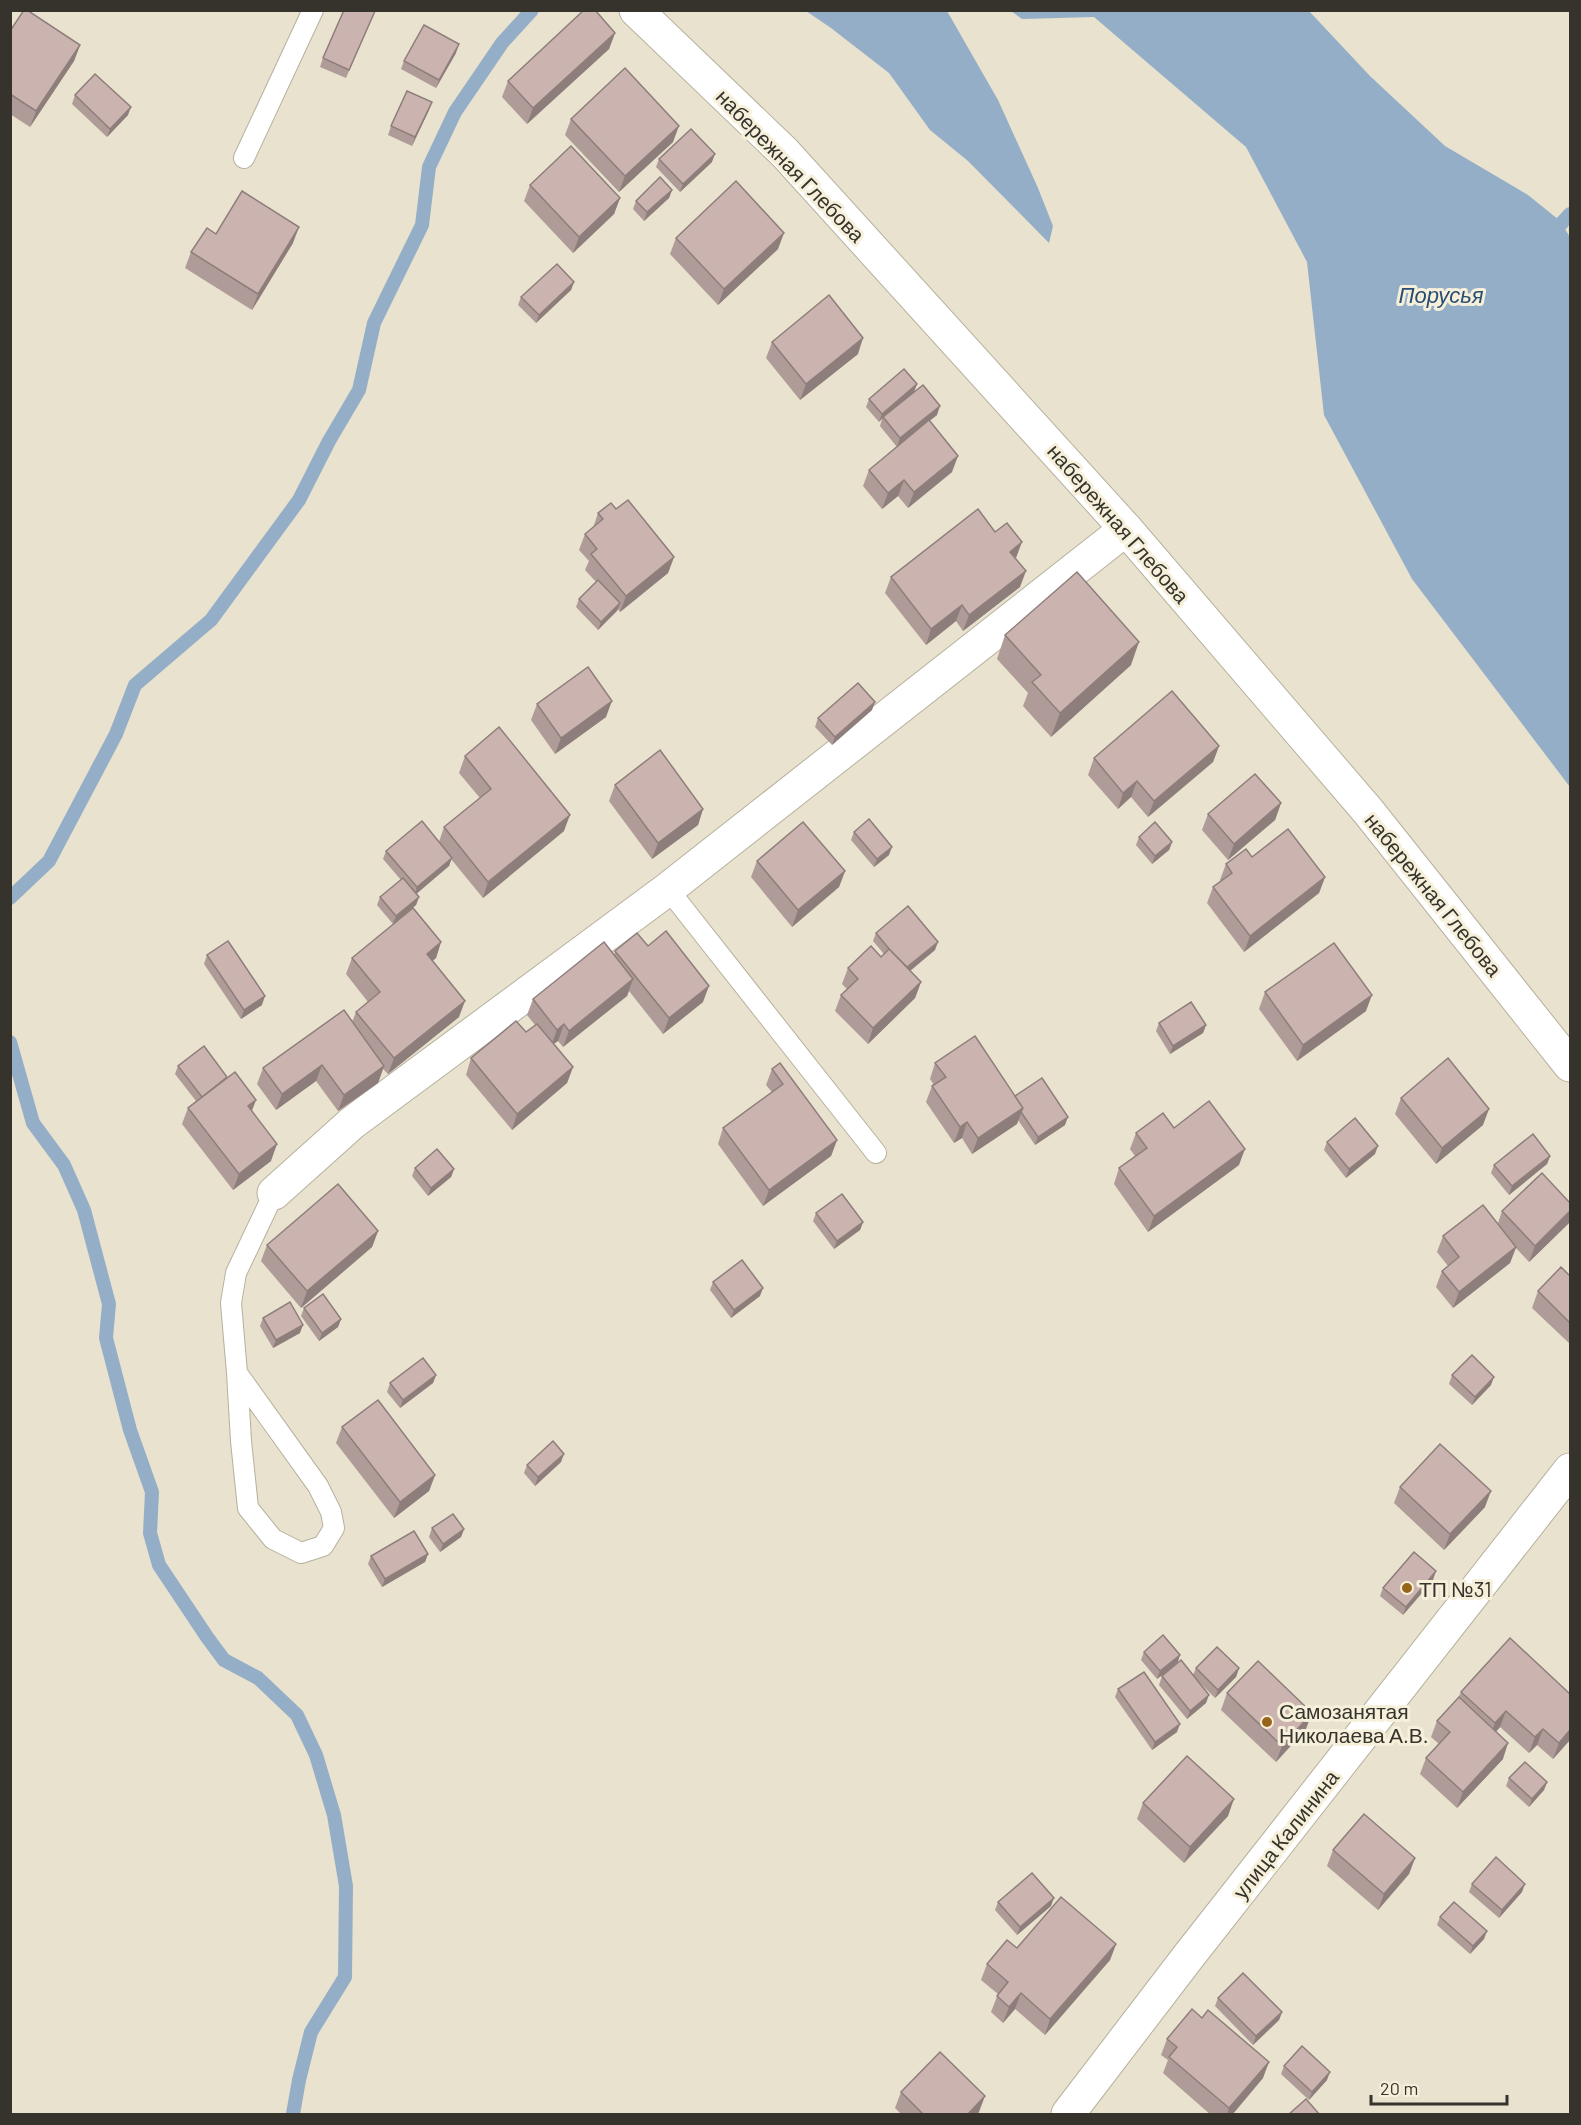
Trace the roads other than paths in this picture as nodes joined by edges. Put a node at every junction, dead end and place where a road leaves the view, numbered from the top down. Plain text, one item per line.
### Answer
1 (313, 10) edge
2 (636, 10) edge
3 (244, 158) dead end
4 (1126, 529) junction
5 (668, 889) junction
6 (1570, 1065) edge
7 (876, 1153) dead end
8 (274, 1193) joint
9 (237, 1373) junction
10 (1570, 1470) edge
11 (1068, 2115) edge

1 - 3 lane
2 - 4 street, набережная Глебова
4 - 5 street
4 - 6 street, набережная Глебова
5 - 7 lane
5 - 8 street
8 - 9 lane
9 - 9 lane
10 - 11 street, улица Калинина

